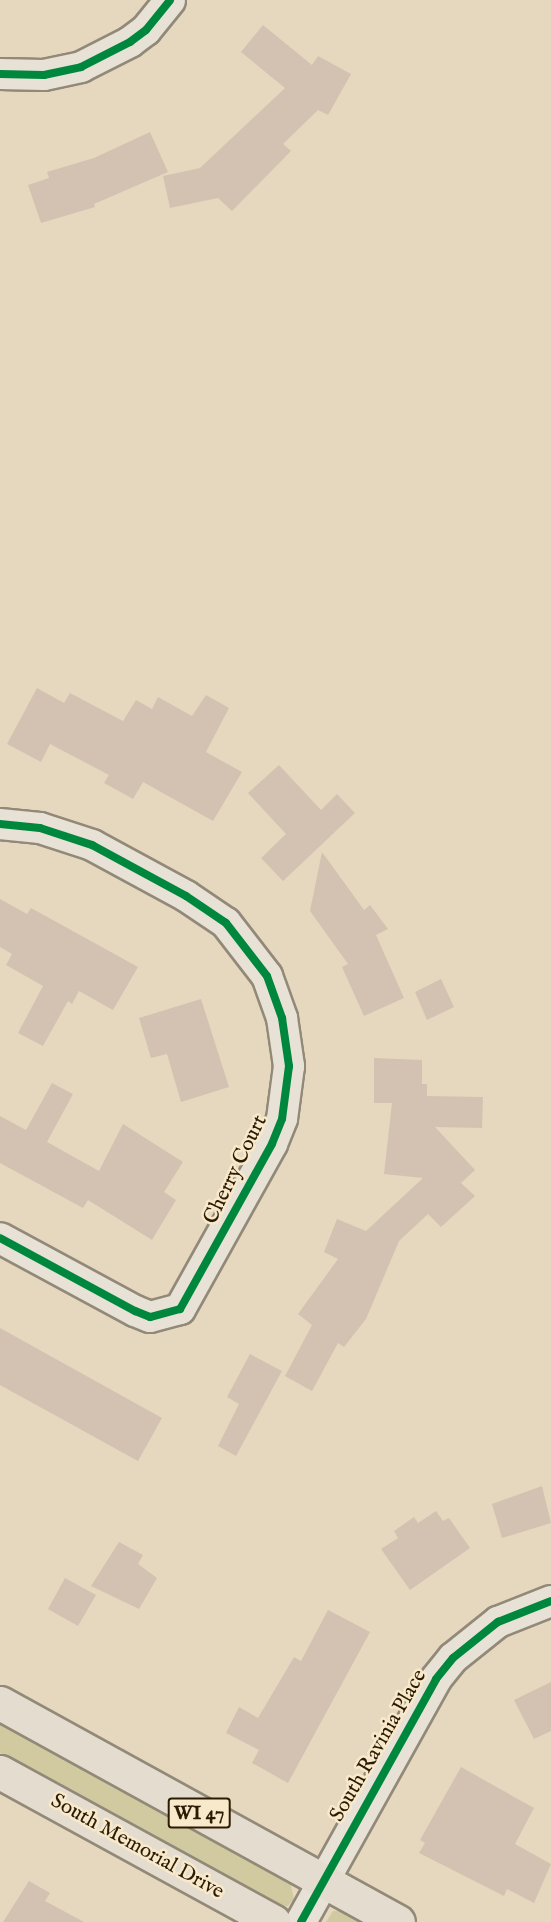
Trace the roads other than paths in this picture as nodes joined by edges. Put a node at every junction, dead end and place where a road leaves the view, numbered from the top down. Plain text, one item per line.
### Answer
1 (170, 0) edge
2 (0, 74) edge
3 (0, 824) edge
4 (0, 1238) edge
5 (551, 1601) edge
6 (0, 1703) edge
7 (0, 1772) edge
8 (324, 1881) junction
9 (274, 1922) edge
10 (301, 1922) edge
11 (398, 1922) edge

1 - 2 street
3 - 4 street, Cherry Court
5 - 8 street, South Ravinia Place
6 - 8 main road, WI 47
7 - 9 main road, South Memorial Drive / WI 47
8 - 10 street, South Ravinia Place
8 - 11 main road, WI 47

